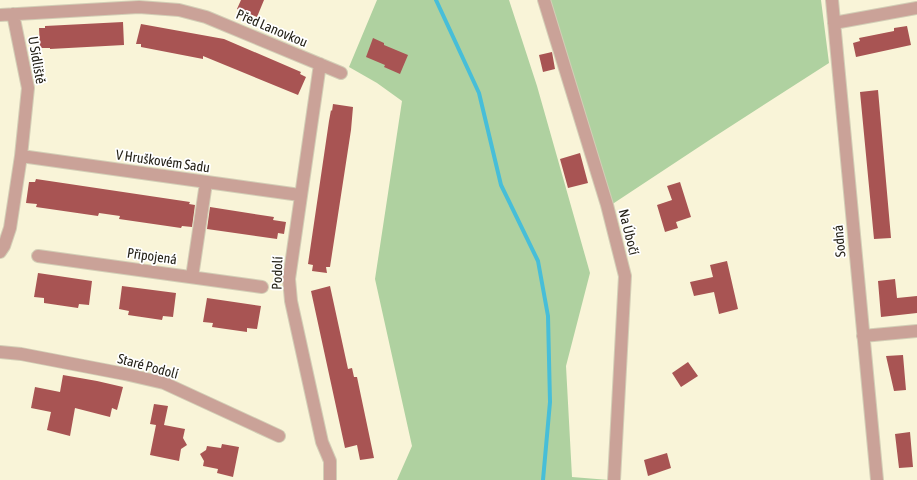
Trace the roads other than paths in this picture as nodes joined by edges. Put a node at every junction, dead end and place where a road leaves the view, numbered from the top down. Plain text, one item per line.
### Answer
1 (544, 0) edge
2 (832, 0) edge
3 (917, 8) edge
4 (13, 14) junction
5 (0, 15) edge
6 (834, 23) junction
7 (320, 64) junction
8 (341, 73) dead end
9 (21, 156) junction
10 (206, 183) junction
11 (300, 195) junction
12 (0, 252) edge
13 (38, 256) dead end
14 (192, 277) junction
15 (262, 287) dead end
16 (917, 331) edge
17 (864, 336) junction
18 (0, 352) edge
19 (279, 436) dead end
20 (330, 480) edge
21 (614, 480) edge
22 (877, 480) edge

1 - 21 street, Na Úbočí
2 - 6 street, Sodná
3 - 6 street
4 - 5 street, Před Lanovkou
4 - 7 street, Před Lanovkou
4 - 9 street, U Sídliště
6 - 17 street, Sodná
7 - 8 street, Před Lanovkou
7 - 11 street, Podolí
9 - 10 street, V Hruškovém Sadu
9 - 12 street, U Sídliště
10 - 11 street, V Hruškovém Sadu
10 - 14 street
11 - 20 street, Podolí
13 - 14 street, Připojená
14 - 15 street, Připojená
16 - 17 street
17 - 22 street, Sodná
18 - 19 street, Staré Podolí

